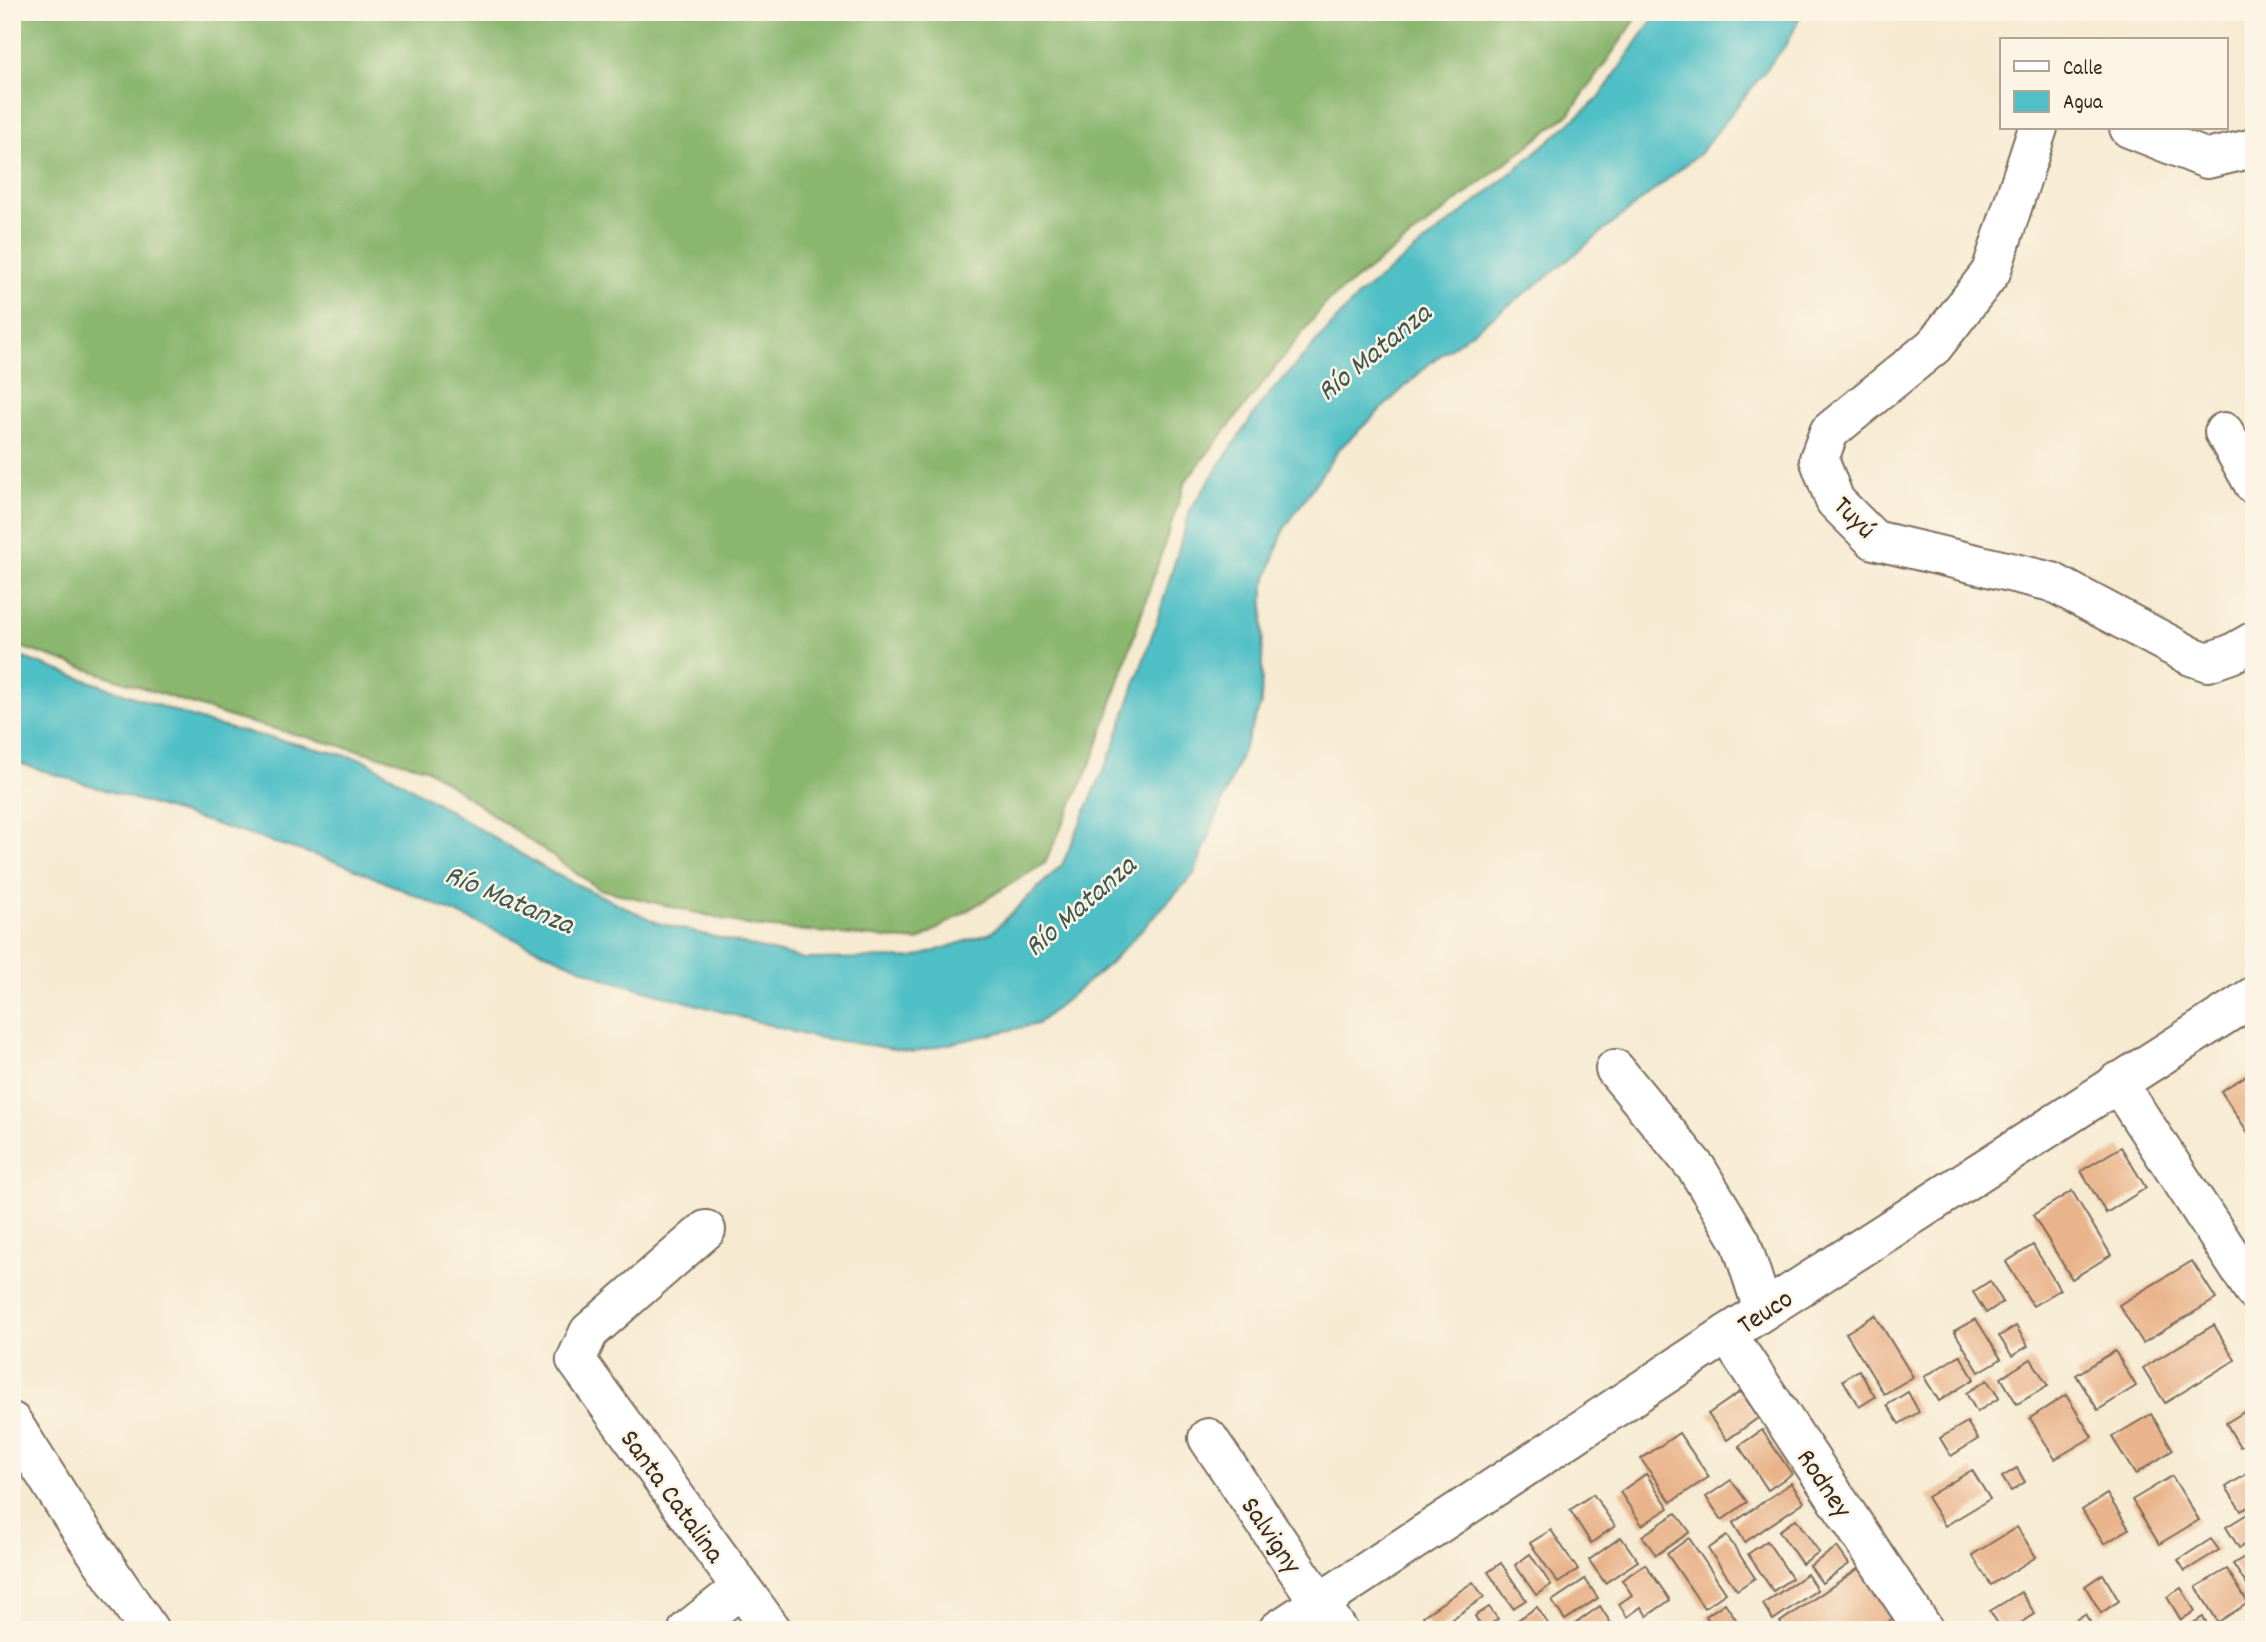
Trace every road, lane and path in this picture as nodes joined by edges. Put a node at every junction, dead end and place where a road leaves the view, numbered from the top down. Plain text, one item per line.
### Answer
1 (2037, 130) edge
2 (2134, 130) edge
3 (2254, 148) edge
4 (2224, 432) dead end
5 (2254, 485) edge
6 (2254, 640) edge
7 (2254, 996) edge
8 (1615, 1069) dead end
9 (2117, 1082) junction
10 (706, 1230) dead end
11 (2254, 1291) edge
12 (1763, 1310) junction
13 (1727, 1334) junction
14 (12, 1422) edge
15 (1208, 1438) dead end
16 (741, 1588) junction
17 (1329, 1616) edge
18 (149, 1630) edge
19 (688, 1630) edge
20 (772, 1630) edge
21 (1278, 1630) edge
22 (1924, 1630) edge

1 - 6 street, Tuyú
2 - 3 street
4 - 5 street
7 - 9 street, Teuco
8 - 12 street
9 - 11 street
9 - 12 street, Teuco
10 - 16 street, Santa Catalina
12 - 13 street, Teuco
13 - 17 street, Teuco
13 - 22 street, Rodney
14 - 18 street
15 - 17 street, Salvigny
16 - 19 street
16 - 20 street, Santa Catalina
17 - 21 street, Teuco

